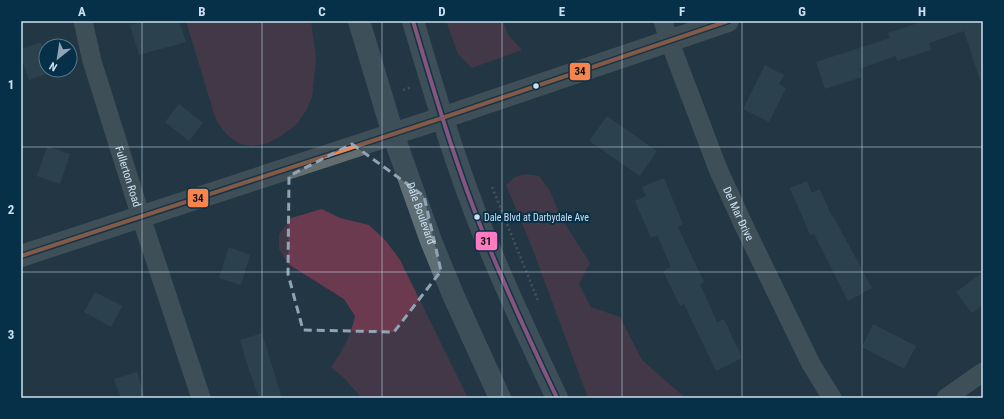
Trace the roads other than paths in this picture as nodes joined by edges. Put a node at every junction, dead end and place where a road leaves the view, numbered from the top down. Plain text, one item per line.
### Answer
1 (83, 21) edge
2 (360, 21) edge
3 (412, 21) edge
4 (728, 21) edge
5 (666, 31) edge
6 (442, 118) junction
7 (393, 134) junction
8 (141, 217) junction
9 (21, 256) edge
10 (983, 372) edge
11 (201, 398) edge
12 (500, 398) edge
13 (557, 398) edge
14 (832, 398) edge
15 (946, 398) edge

1 - 8 street, Fullerton Road
2 - 7 main road, Dale Boulevard
3 - 6 main road
4 - 5 street
5 - 6 street
5 - 14 street, Del Mar Drive
6 - 7 street
6 - 13 main road
7 - 8 street
7 - 12 main road, Dale Boulevard
8 - 9 street
8 - 11 street, Fullerton Road
10 - 15 street

